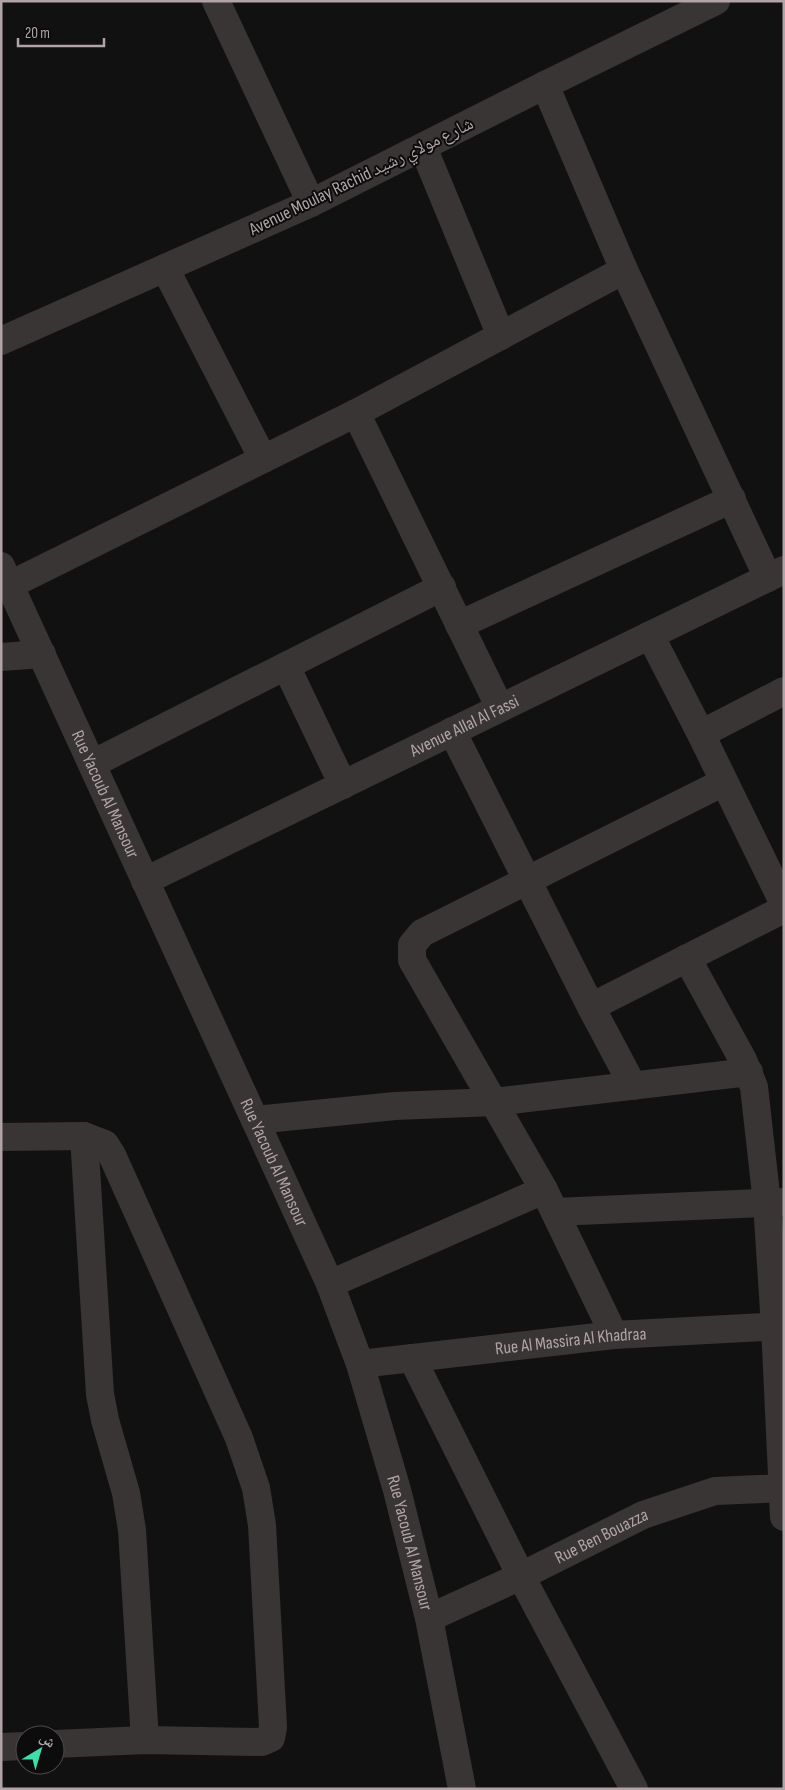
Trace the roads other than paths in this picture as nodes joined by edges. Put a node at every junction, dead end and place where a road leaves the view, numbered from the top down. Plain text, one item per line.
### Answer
1 (216, 1) edge
2 (716, 1) edge
3 (545, 85) junction
4 (422, 147) junction
5 (312, 203) junction
6 (165, 268) junction
7 (624, 270) junction
8 (501, 336) junction
9 (1, 342) edge
10 (356, 413) junction
11 (263, 459) junction
12 (732, 499) junction
13 (776, 574) edge
14 (6, 575) edge
15 (442, 587) junction
16 (459, 625) junction
17 (650, 635) junction
18 (42, 654) junction
19 (1, 657) edge
20 (286, 666) junction
21 (784, 691) edge
22 (500, 708) junction
23 (452, 731) junction
24 (701, 734) junction
25 (92, 764) junction
26 (724, 782) junction
27 (343, 785) junction
28 (145, 881) junction
29 (528, 881) junction
30 (784, 904) edge
31 (784, 909) edge
32 (686, 958) junction
33 (591, 1007) junction
34 (749, 1072) junction
35 (633, 1086) junction
36 (494, 1102) junction
37 (255, 1120) junction
38 (84, 1136) junction
39 (1, 1137) edge
40 (549, 1201) junction
41 (775, 1202) edge
42 (330, 1284) junction
43 (779, 1326) edge
44 (614, 1335) junction
45 (412, 1358) junction
46 (360, 1364) junction
47 (783, 1488) edge
48 (784, 1517) edge
49 (521, 1576) junction
50 (429, 1618) junction
51 (145, 1740) junction
52 (65, 1744) edge
53 (1, 1746) edge
54 (15, 1746) edge
55 (462, 1789) edge
56 (634, 1789) edge

1 - 5 street
2 - 3 street, Avenue Moulay Rachid شارع مولاي رشيد
3 - 4 street, Avenue Moulay Rachid شارع مولاي رشيد
3 - 7 street
4 - 5 street, Avenue Moulay Rachid شارع مولاي رشيد
4 - 8 street
5 - 6 street, Avenue Moulay Rachid شارع مولاي رشيد
6 - 9 street, Avenue Moulay Rachid شارع مولاي رشيد
6 - 11 street
7 - 8 street
7 - 12 street
8 - 10 street
10 - 11 street
10 - 15 street
11 - 14 street
12 - 13 street
12 - 16 street
13 - 17 street, Avenue Allal Al Fassi
14 - 18 street, Rue Yacoub Al Mansour
15 - 16 street
15 - 20 street
16 - 22 street
17 - 22 street, Avenue Allal Al Fassi
17 - 24 street
18 - 19 street
18 - 25 street, Rue Yacoub Al Mansour
20 - 25 street
20 - 27 street
21 - 24 street
22 - 23 street, Avenue Allal Al Fassi
23 - 27 street, Avenue Allal Al Fassi
23 - 29 street
24 - 26 street
25 - 28 street, Rue Yacoub Al Mansour
26 - 29 street
26 - 30 street
27 - 28 street, Avenue Allal Al Fassi
28 - 37 street, Rue Yacoub Al Mansour
29 - 33 street
29 - 36 street
31 - 32 street
32 - 33 street
32 - 34 street
33 - 35 street
34 - 35 street
34 - 41 street
35 - 36 street
36 - 37 street
36 - 40 street
37 - 42 street, Rue Yacoub Al Mansour
38 - 39 street
38 - 51 street
38 - 51 street
40 - 41 street
40 - 42 street
40 - 44 street
41 - 43 street
42 - 46 street, Rue Yacoub Al Mansour
43 - 44 street, Rue Al Massira Al Khadraa
43 - 47 street
44 - 45 street, Rue Al Massira Al Khadraa
45 - 46 street, Rue Al Massira Al Khadraa
45 - 49 street
46 - 50 street, Rue Yacoub Al Mansour
47 - 48 street
47 - 49 street, Rue Ben Bouazza
49 - 50 street, Rue Ben Bouazza
49 - 56 street
50 - 55 street, Rue Yacoub Al Mansour
51 - 52 street
53 - 54 street

